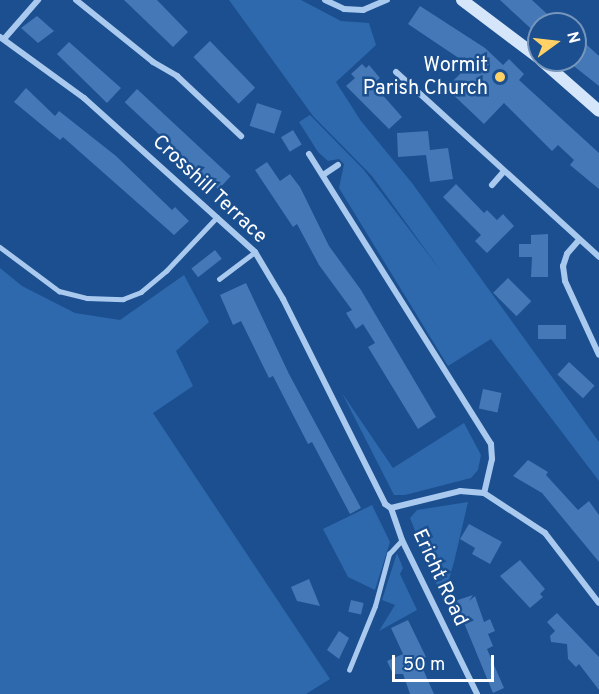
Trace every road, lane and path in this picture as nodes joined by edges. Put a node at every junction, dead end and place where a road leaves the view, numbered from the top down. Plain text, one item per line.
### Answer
1 (38, 0) edge
2 (76, 0) edge
3 (325, 0) edge
4 (387, 0) edge
5 (462, 0) edge
6 (2, 38) edge
7 (527, 49) edge
8 (396, 72) dead end
9 (555, 72) edge
10 (599, 111) edge
11 (241, 136) dead end
12 (309, 154) dead end
13 (338, 165) dead end
14 (504, 171) junction
15 (323, 175) junction
16 (492, 185) dead end
17 (217, 217) junction
18 (579, 240) junction
19 (0, 247) edge
20 (255, 252) junction
21 (599, 257) edge
22 (219, 279) dead end
23 (599, 355) edge
24 (484, 493) junction
25 (391, 508) junction
26 (402, 540) junction
27 (599, 603) edge
28 (349, 670) dead end
29 (477, 694) edge

1 - 6 street
2 - 11 street
3 - 4 street
5 - 7 main road
6 - 17 street, Crosshill Terrace
8 - 14 street
9 - 10 main road
12 - 15 street
13 - 15 street
14 - 16 street
14 - 18 street
15 - 24 street
17 - 19 lane
17 - 20 street, Crosshill Terrace
18 - 21 street
18 - 23 street
20 - 22 lane
20 - 25 street, Crosshill Terrace
24 - 25 street
24 - 27 street
25 - 26 street, Ericht Road
26 - 28 lane
26 - 29 street, Ericht Road

